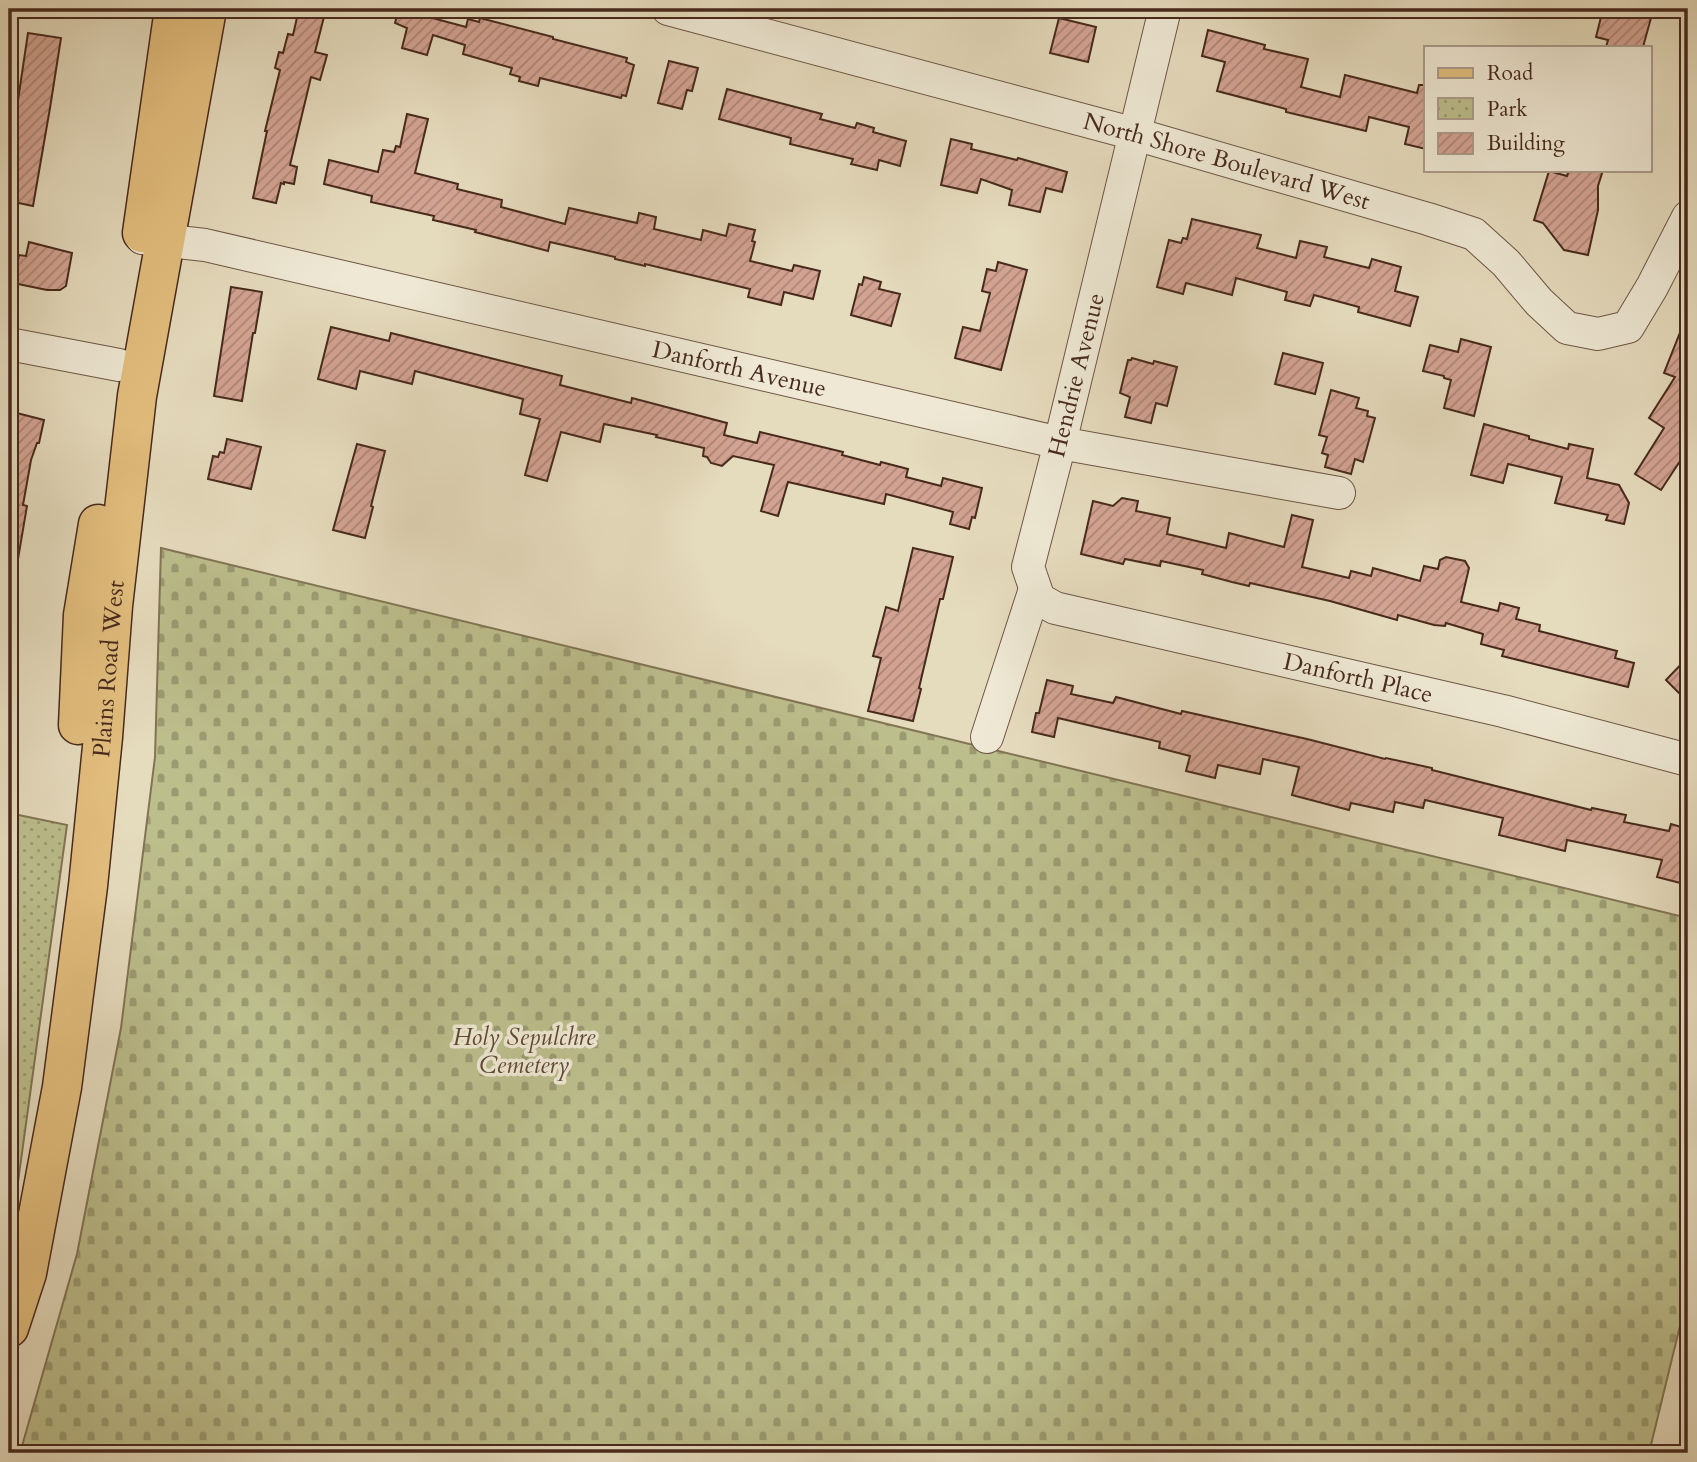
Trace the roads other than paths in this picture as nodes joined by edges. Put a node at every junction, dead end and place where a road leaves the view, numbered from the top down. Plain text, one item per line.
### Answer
1 (173, 9) edge
2 (207, 9) edge
3 (668, 9) edge
4 (1165, 9) edge
5 (1135, 134) junction
6 (1688, 217) edge
7 (153, 239) junction
8 (9, 344) edge
9 (119, 365) junction
10 (1060, 443) junction
11 (1339, 493) dead end
12 (1035, 589) junction
13 (987, 737) dead end
14 (1688, 760) edge
15 (9, 1250) edge
16 (9, 1328) edge

1 - 7 main road, Plains Road West
2 - 7 main road, Plains Road West
3 - 5 street, North Shore Boulevard West
4 - 5 street, Hendrie Avenue
5 - 6 street, North Shore Boulevard West
5 - 10 street, Hendrie Avenue
7 - 9 main road, Plains Road West
7 - 10 street, Danforth Avenue
7 - 16 main road, Plains Road West
8 - 9 street
9 - 15 main road, Plains Road West
10 - 11 street, Danforth Avenue
10 - 12 street, Hendrie Avenue
12 - 13 street, Hendrie Avenue
12 - 14 street, Danforth Place

